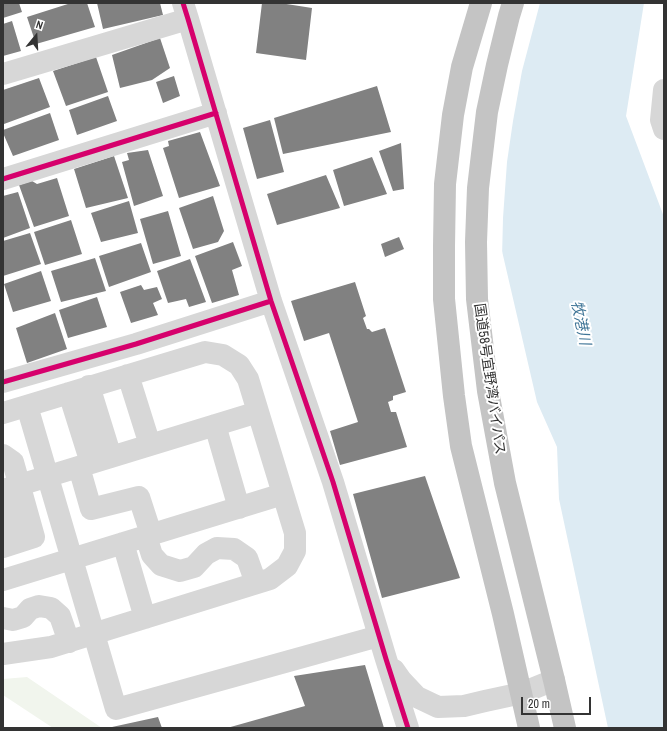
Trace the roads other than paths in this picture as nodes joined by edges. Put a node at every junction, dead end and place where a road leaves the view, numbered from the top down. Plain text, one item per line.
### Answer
1 (481, 3) edge
2 (513, 3) edge
3 (185, 11) edge
4 (3, 74) edge
5 (664, 90) edge
6 (216, 113) junction
7 (663, 123) edge
8 (3, 178) edge
9 (271, 301) junction
10 (128, 375) junction
11 (3, 382) edge
12 (89, 386) junction
13 (69, 393) junction
14 (27, 406) junction
15 (258, 412) junction
16 (3, 413) edge
17 (215, 425) junction
18 (90, 427) junction
19 (150, 445) junction
20 (3, 455) edge
21 (93, 462) junction
22 (48, 476) junction
23 (12, 487) edge
24 (283, 494) junction
25 (3, 498) edge
26 (239, 508) junction
27 (3, 529) edge
28 (149, 535) junction
29 (123, 543) junction
30 (3, 548) edge
31 (72, 559) junction
32 (3, 579) edge
33 (256, 583) junction
34 (3, 618) edge
35 (145, 618) junction
36 (94, 634) junction
37 (379, 636) junction
38 (69, 642) junction
39 (3, 654) edge
40 (386, 659) junction
41 (554, 680) junction
42 (522, 692) junction
43 (408, 728) edge
44 (529, 728) edge
45 (565, 728) edge

1 - 42 highway
2 - 41 highway, 国道58号宜野湾バイパス
3 - 4 street
3 - 6 street
5 - 7 street
6 - 8 street
6 - 9 street
9 - 11 street
9 - 37 street
10 - 12 street
10 - 15 street
10 - 19 street
12 - 13 street
12 - 18 street
13 - 14 street
13 - 18 street
14 - 16 street
14 - 22 street
15 - 17 street
15 - 24 street
17 - 19 street
17 - 26 street
18 - 21 street
19 - 21 street
20 - 23 street
21 - 22 street
21 - 28 street
22 - 23 street
22 - 31 street
23 - 30 street
24 - 26 street
24 - 33 street
25 - 27 street
26 - 28 street
28 - 29 street
28 - 33 street
29 - 31 street
29 - 35 street
31 - 32 street
31 - 36 street
33 - 35 street
34 - 38 street
35 - 36 street
36 - 37 street
36 - 38 street
37 - 40 street
38 - 39 street
40 - 42 street
40 - 43 street
41 - 42 street
41 - 45 highway, 国道58号宜野湾バイパス
42 - 44 highway

